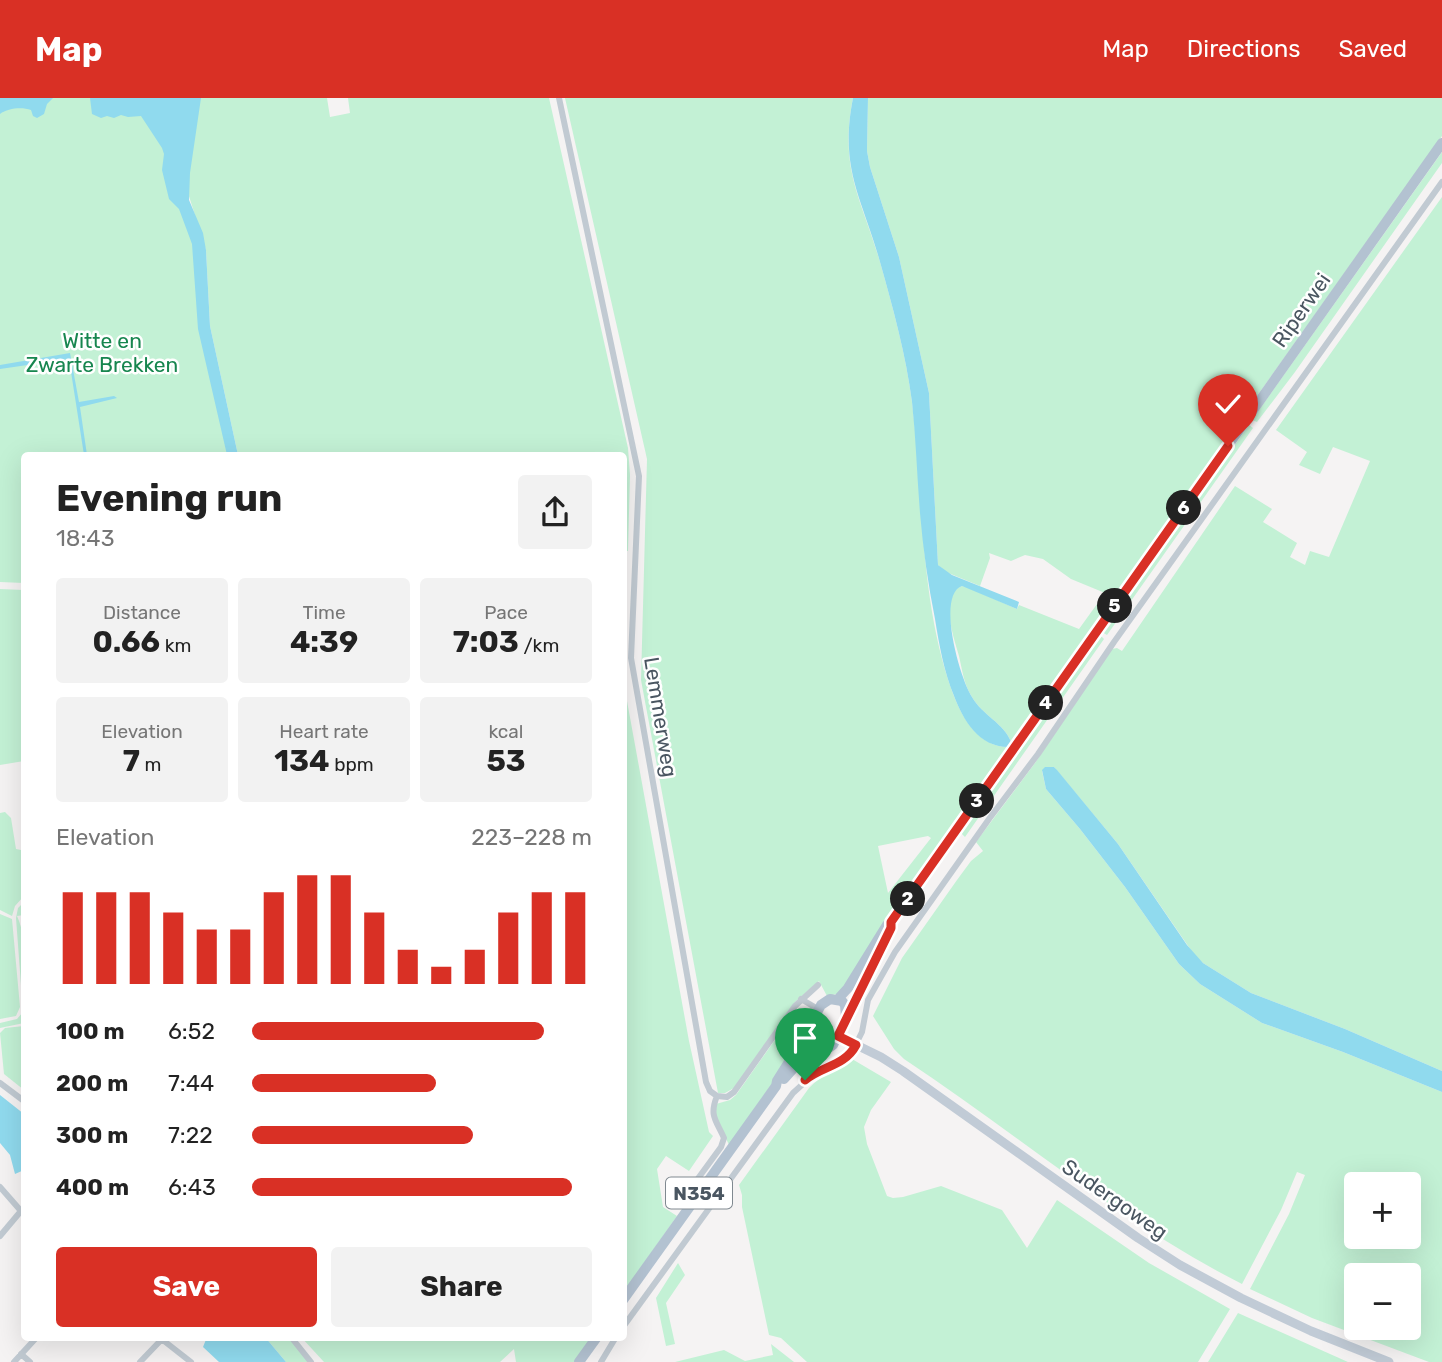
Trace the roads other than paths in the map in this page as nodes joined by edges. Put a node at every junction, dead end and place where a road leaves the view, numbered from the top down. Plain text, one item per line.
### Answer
1 (559, 98) edge
2 (1442, 143) edge
3 (1442, 182) edge
4 (891, 922) junction
5 (818, 985) dead end
6 (801, 999) junction
7 (838, 999) junction
8 (818, 1009) junction
9 (846, 1018) junction
10 (807, 1032) junction
11 (838, 1036) junction
12 (856, 1045) junction
13 (814, 1051) junction
14 (0, 1083) edge
15 (776, 1086) junction
16 (717, 1096) junction
17 (21, 1099) edge
18 (0, 1187) edge
19 (683, 1199) dead end
20 (21, 1207) edge
21 (21, 1211) edge
22 (0, 1236) edge
23 (627, 1294) edge
24 (627, 1321) edge
25 (33, 1341) edge
26 (159, 1341) edge
27 (166, 1341) edge
28 (294, 1341) edge
29 (594, 1341) edge
30 (614, 1341) edge
31 (21, 1354) junction
32 (13, 1362) edge
33 (30, 1362) edge
34 (140, 1362) edge
35 (191, 1362) edge
36 (311, 1362) edge
37 (579, 1362) edge
38 (601, 1362) edge
39 (1389, 1362) edge

1 - 16 street, Lemmerweg
2 - 4 main road, Riperwei
3 - 12 street, Riperwei
4 - 7 main road
4 - 9 main road
5 - 6 street
6 - 8 street
6 - 16 street
7 - 8 main road
7 - 9 main road
8 - 10 main road, N354
9 - 11 main road
10 - 13 main road
10 - 15 main road, N354
11 - 12 street, Sudergoweg
11 - 13 main road, N354
12 - 24 street
12 - 39 street, Sudergoweg
13 - 15 main road, N354
14 - 17 street
15 - 23 main road, N354
16 - 19 street, Lemmerweg
18 - 20 street
21 - 22 street
25 - 31 street
26 - 34 street
27 - 35 street
28 - 36 street
29 - 37 main road
30 - 38 street
31 - 32 street
31 - 33 street

